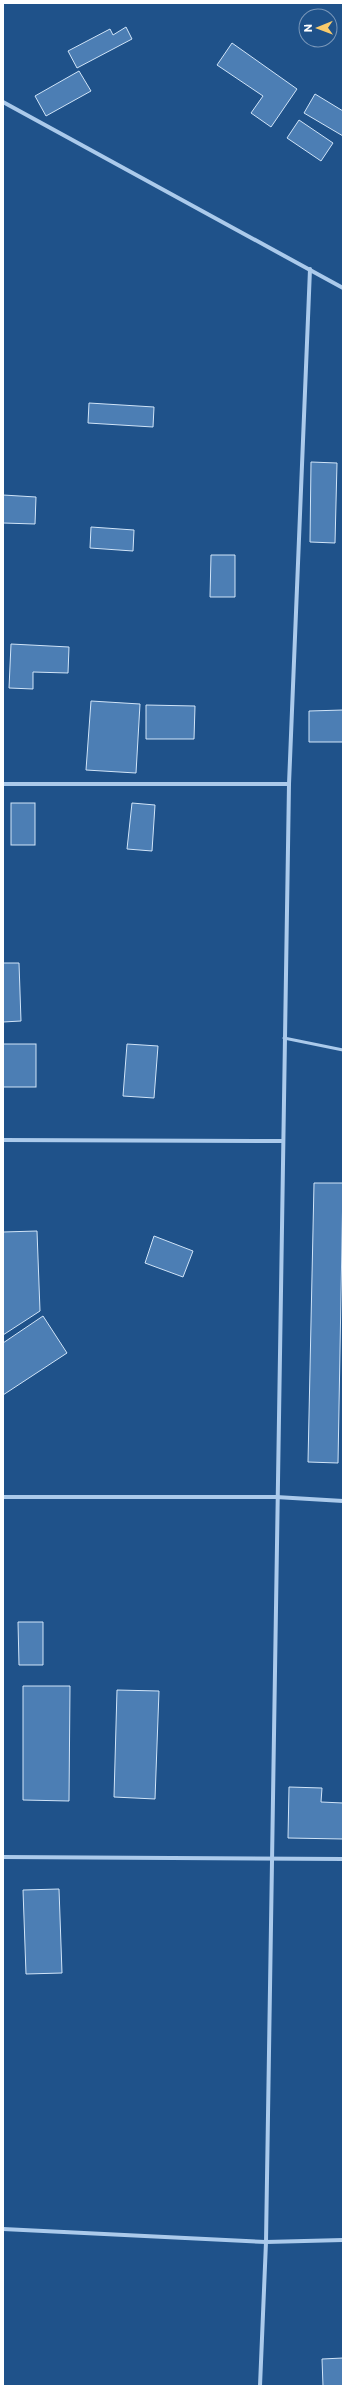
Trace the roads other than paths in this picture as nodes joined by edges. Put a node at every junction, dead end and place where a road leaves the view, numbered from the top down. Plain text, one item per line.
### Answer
1 (3, 102) edge
2 (310, 270) junction
3 (343, 288) edge
4 (3, 784) edge
5 (289, 784) junction
6 (284, 1038) junction
7 (343, 1050) edge
8 (3, 1140) edge
9 (282, 1141) junction
10 (3, 1497) edge
11 (276, 1497) junction
12 (343, 1501) edge
13 (3, 1857) edge
14 (272, 1859) junction
15 (343, 1859) edge
16 (3, 2229) edge
17 (343, 2240) edge
18 (266, 2242) junction
19 (260, 2386) edge

1 - 2 street
2 - 3 street
2 - 5 street
4 - 5 street
5 - 6 street
6 - 7 lane
6 - 9 street
8 - 9 street
9 - 11 street
10 - 11 street
11 - 12 street
11 - 14 street
13 - 14 street
14 - 15 street
14 - 18 street
16 - 18 street
17 - 18 street
18 - 19 street

